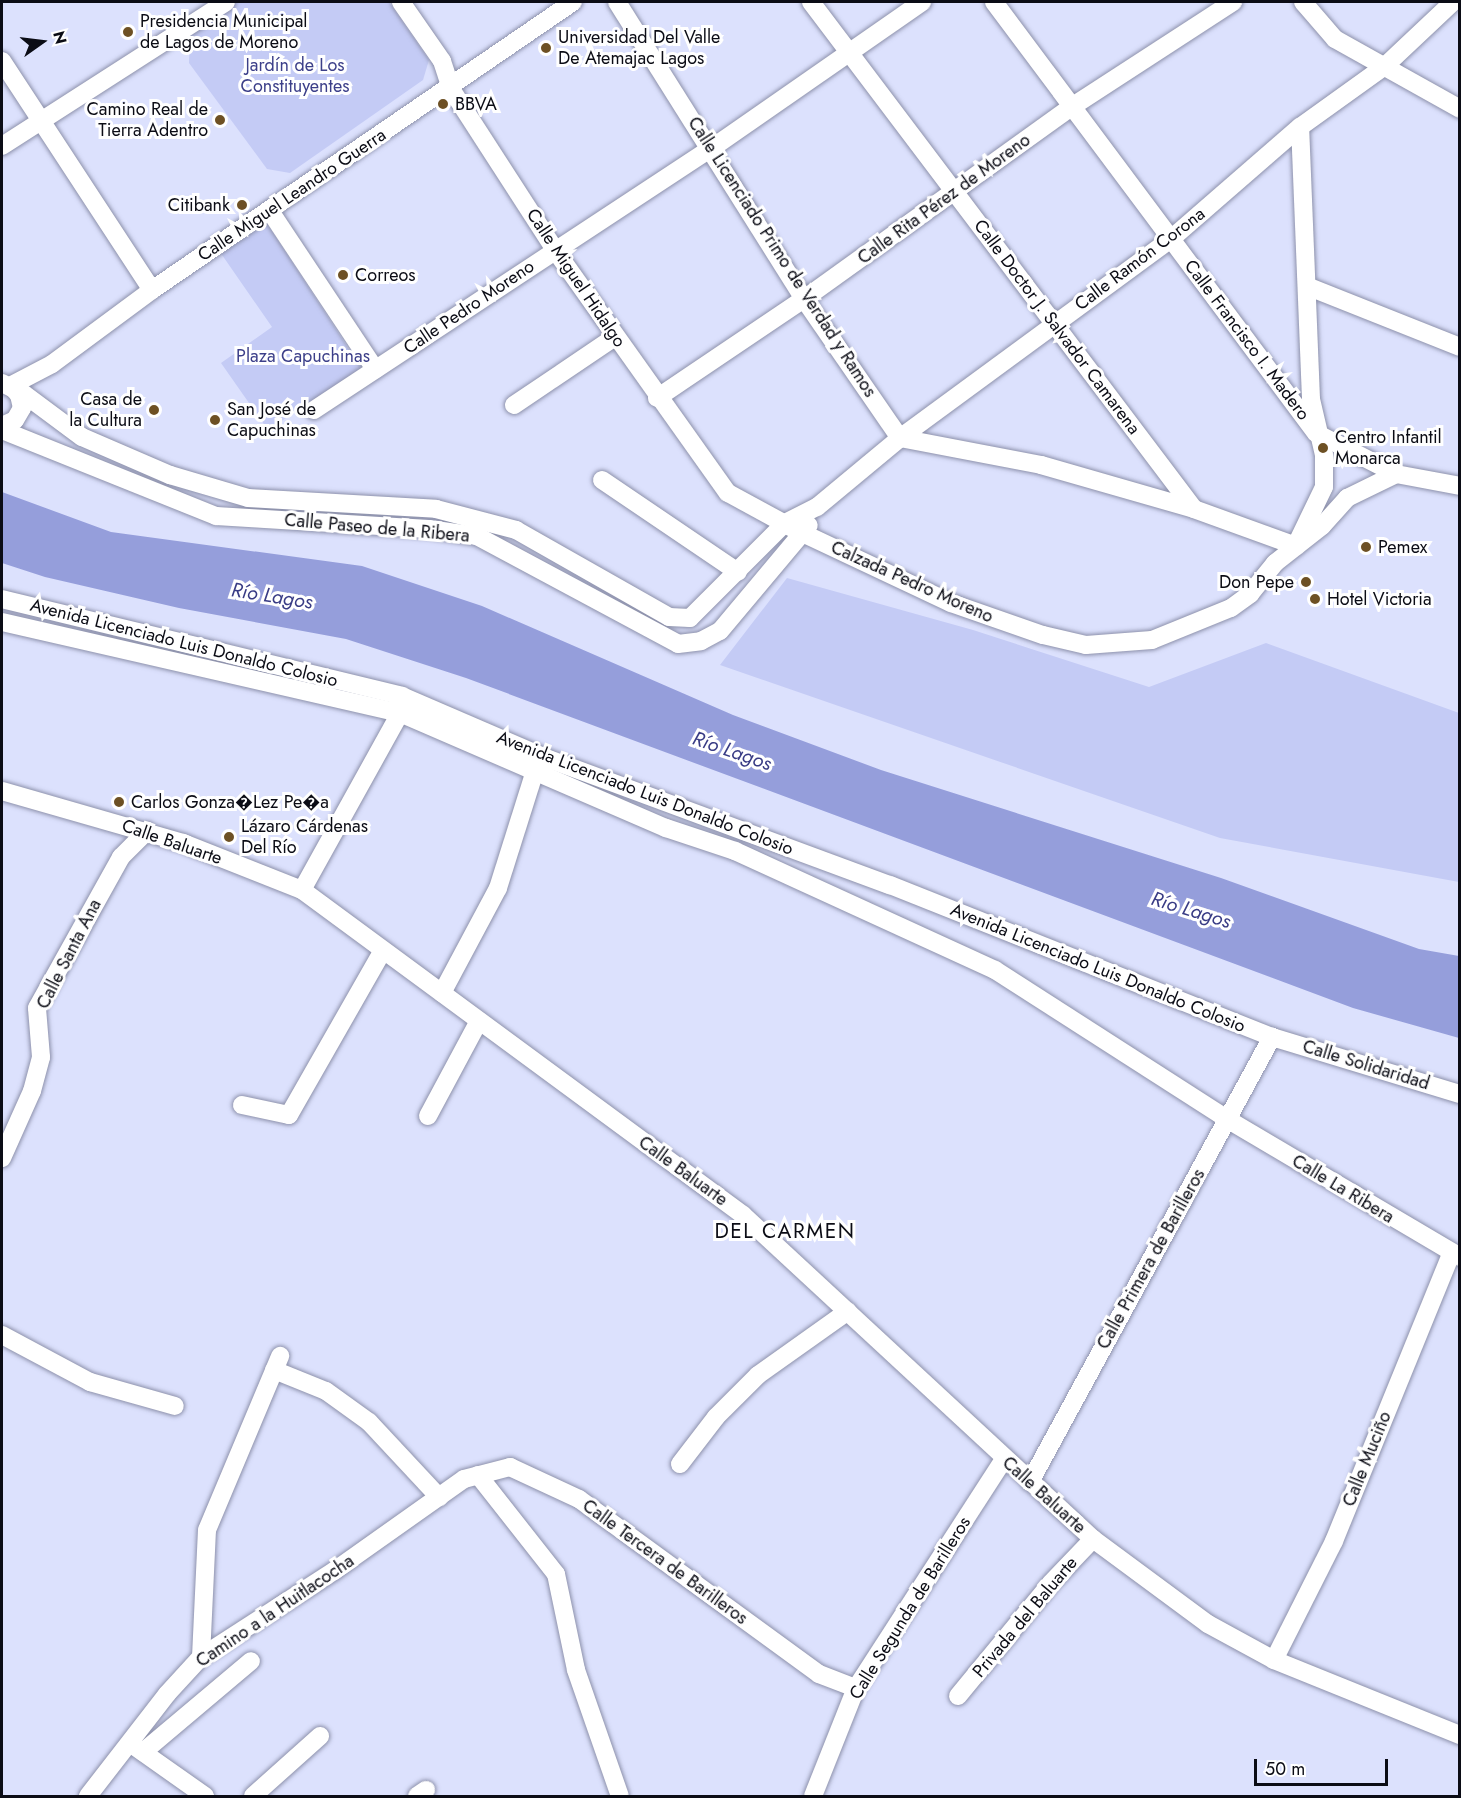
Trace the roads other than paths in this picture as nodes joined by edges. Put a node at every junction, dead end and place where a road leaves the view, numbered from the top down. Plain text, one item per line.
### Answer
1 (226, 2) edge
2 (401, 2) edge
3 (573, 2) edge
4 (617, 2) edge
5 (811, 2) edge
6 (922, 2) edge
7 (994, 2) edge
8 (1233, 2) edge
9 (1304, 2) edge
10 (1453, 2) edge
11 (850, 53) junction
12 (2, 61) edge
13 (1385, 66) junction
14 (451, 89) junction
15 (1072, 106) junction
16 (1460, 110) edge
17 (41, 120) junction
18 (1300, 127) junction
19 (2, 146) edge
20 (712, 148) junction
21 (954, 192) junction
22 (270, 211) junction
23 (1171, 239) junction
24 (555, 250) junction
25 (1309, 287) junction
26 (152, 290) junction
27 (804, 299) junction
28 (1054, 324) junction
29 (615, 337) junction
30 (1460, 348) edge
31 (375, 369) junction
32 (4, 385) edge
33 (657, 398) junction
34 (514, 405) dead end
35 (314, 410) dead end
36 (2, 428) edge
37 (1316, 433) junction
38 (900, 438) junction
39 (1396, 474) junction
40 (602, 480) dead end
41 (1460, 486) edge
42 (817, 507) junction
43 (1194, 509) junction
44 (785, 524) junction
45 (805, 534) junction
46 (1296, 546) junction
47 (738, 572) junction
48 (2, 599) edge
49 (2, 622) edge
50 (401, 705) junction
51 (534, 774) junction
52 (2, 791) edge
53 (147, 831) junction
54 (302, 890) junction
55 (382, 952) junction
56 (442, 993) junction
57 (479, 1021) junction
58 (1272, 1037) junction
59 (1460, 1094) edge
60 (242, 1105) dead end
61 (428, 1116) dead end
62 (1227, 1119) junction
63 (2, 1158) edge
64 (1455, 1256) edge
65 (848, 1311) junction
66 (2, 1335) edge
67 (175, 1406) dead end
68 (1004, 1459) junction
69 (680, 1464) dead end
70 (471, 1477) junction
71 (1030, 1482) junction
72 (439, 1497) junction
73 (1093, 1539) junction
74 (201, 1657) junction
75 (1274, 1660) junction
76 (251, 1661) dead end
77 (856, 1688) junction
78 (958, 1696) dead end
79 (1460, 1735) edge
80 (320, 1736) dead end
81 (137, 1747) junction
82 (194, 1794) edge
83 (814, 1796) edge
84 (88, 1797) edge
85 (253, 1797) edge
86 (620, 1797) edge

1 - 17 street
2 - 14 street, Calle Miguel Hidalgo
3 - 14 street, Calle Miguel Leandro Guerra
4 - 20 street, Calle Licenciado Primo de Verdad y Ramos
5 - 11 street, Calle Doctor J. Salvador Camarena
6 - 11 street, Calle Pedro Moreno
7 - 15 street, Calle Francisco I. Madero
8 - 15 street, Calle Rita Pérez de Moreno
9 - 13 street
10 - 13 street, Calle Ramón Corona
11 - 20 street, Calle Pedro Moreno
11 - 21 street, Calle Doctor J. Salvador Camarena
12 - 17 street
13 - 16 street
13 - 18 street, Calle Ramón Corona
14 - 22 street, Calle Miguel Leandro Guerra
14 - 24 street, Calle Miguel Hidalgo
15 - 21 street, Calle Rita Pérez de Moreno
15 - 23 street, Calle Francisco I. Madero
17 - 19 street
17 - 26 street
18 - 23 street, Calle Ramón Corona
18 - 25 street
20 - 24 street, Calle Pedro Moreno
20 - 27 street, Calle Licenciado Primo de Verdad y Ramos
21 - 27 street, Calle Rita Pérez de Moreno
21 - 28 street, Calle Doctor J. Salvador Camarena
22 - 26 street, Calle Miguel Leandro Guerra
22 - 31 street
23 - 28 street, Calle Ramón Corona
23 - 37 street, Calle Francisco I. Madero
24 - 29 street, Calle Miguel Hidalgo
24 - 31 street, Calle Pedro Moreno
25 - 30 street
25 - 37 street
26 - 32 street, Calle Miguel Leandro Guerra
27 - 33 street, Calle Rita Pérez de Moreno
27 - 38 street, Calle Licenciado Primo de Verdad y Ramos
28 - 38 street, Calle Ramón Corona
28 - 43 street, Calle Doctor J. Salvador Camarena
29 - 33 street, Calle Miguel Hidalgo
29 - 34 street
31 - 35 street, Calle Pedro Moreno
32 - 36 street
32 - 47 street, Calle Paseo de la Ribera
33 - 44 street, Calle Miguel Hidalgo
36 - 45 street, Calle Paseo de la Ribera
37 - 39 street, Calle Francisco I. Madero
37 - 46 street
38 - 42 street, Calle Ramón Corona
38 - 43 street
39 - 41 street, Calle Francisco I. Madero
39 - 46 street
40 - 47 street
42 - 44 street, Calle Ramón Corona
42 - 45 street, Calle Ramón Corona
43 - 46 street
44 - 45 street, Calzada Pedro Moreno
44 - 47 street, Calle Paseo de la Ribera
45 - 46 street, Calzada Pedro Moreno
48 - 50 street, Avenida Licenciado Luis Donaldo Colosio
49 - 50 street, Avenida Licenciado Luis Donaldo Colosio
50 - 51 street, Avenida Licenciado Luis Donaldo Colosio
50 - 54 street
50 - 58 street, Avenida Licenciado Luis Donaldo Colosio
51 - 56 street
51 - 62 street, Avenida Licenciado Luis Donaldo Colosio
52 - 53 street, Calle Baluarte
53 - 54 street, Calle Baluarte
53 - 63 street, Calle Santa Ana
54 - 55 street, Calle Baluarte
55 - 56 street, Calle Baluarte
55 - 60 street
56 - 57 street, Calle Baluarte
57 - 61 street
57 - 65 street, Calle Baluarte
58 - 59 street, Calle Solidaridad
58 - 62 street, Calle Primera de Barilleros
62 - 64 street, Calle La Ribera
62 - 71 street, Calle Primera de Barilleros
64 - 75 street, Calle Muciño
65 - 68 street, Calle Baluarte
65 - 69 street
66 - 67 street
68 - 71 street, Calle Baluarte
68 - 77 street, Calle Segunda de Barilleros
70 - 72 street, Camino a la Huitlacocha
70 - 77 street, Calle Tercera de Barilleros
70 - 86 street
71 - 73 street, Calle Baluarte
72 - 74 street, Camino a la Huitlacocha
72 - 74 street
73 - 75 street, Calle Baluarte
73 - 78 street, Privada del Baluarte
74 - 81 street, Camino a la Huitlacocha
75 - 79 street, Calle Baluarte
76 - 81 street
77 - 83 street, Calle Segunda de Barilleros
80 - 85 street
81 - 82 street
81 - 84 street, Camino a la Huitlacocha

